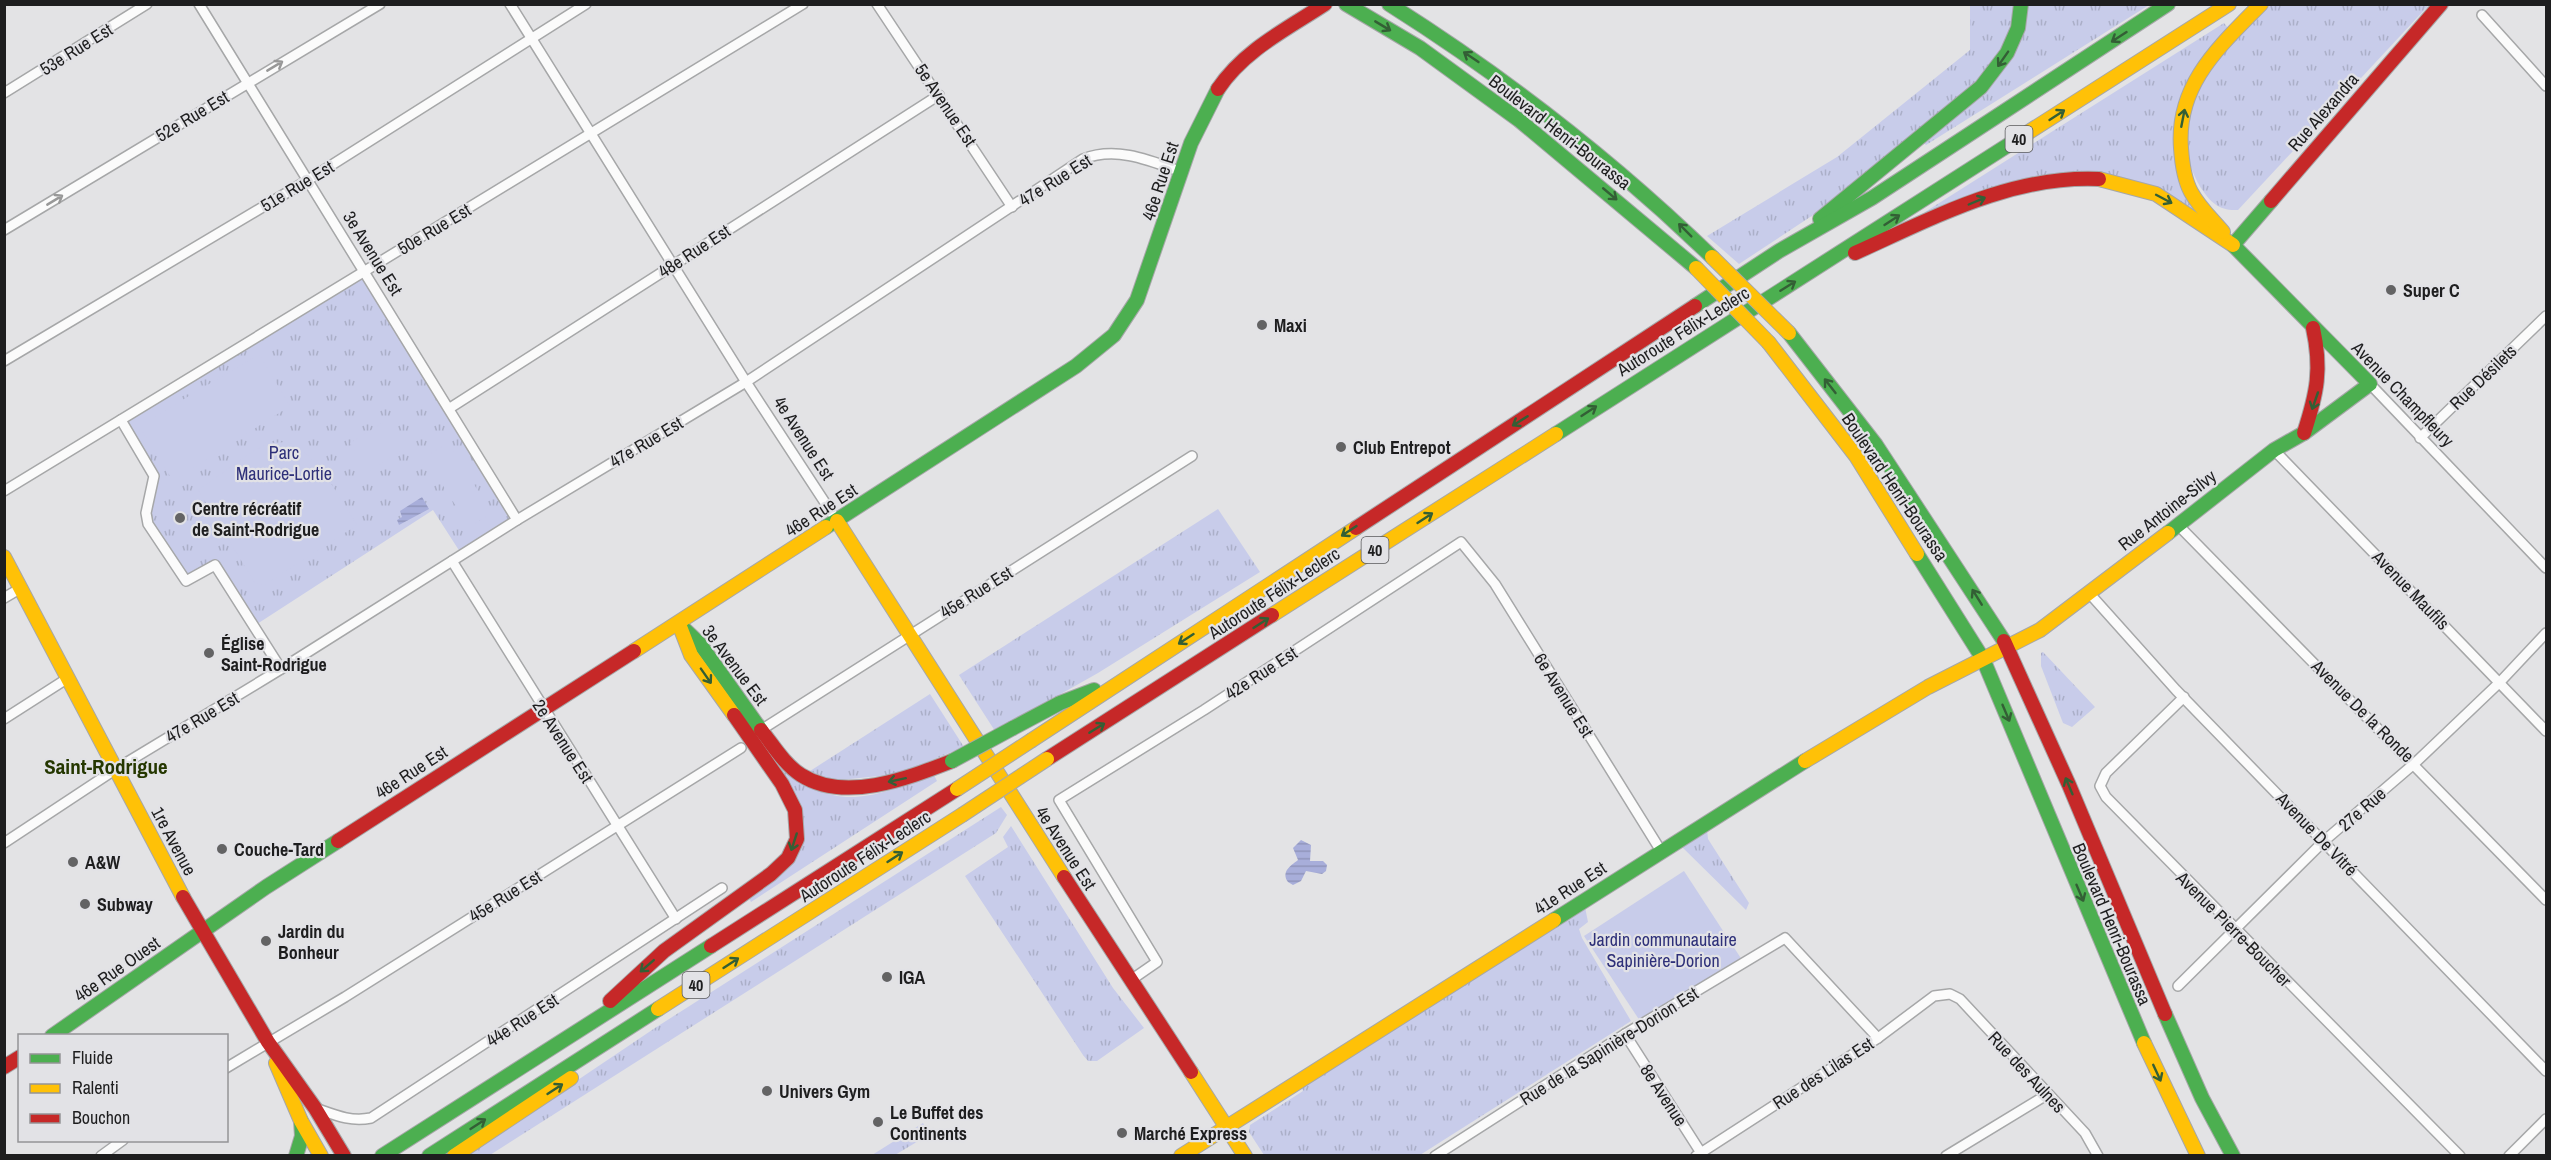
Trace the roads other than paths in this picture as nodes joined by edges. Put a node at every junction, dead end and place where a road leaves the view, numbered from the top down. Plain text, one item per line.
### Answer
1 (147, 4) edge
2 (199, 4) edge
3 (380, 4) edge
4 (510, 4) edge
5 (586, 4) edge
6 (803, 4) edge
7 (877, 4) edge
8 (1325, 4) edge
9 (1346, 4) edge
10 (1389, 4) edge
11 (1408, 4) edge
12 (2021, 4) edge
13 (2168, 4) edge
14 (2229, 4) edge
15 (2261, 4) edge
16 (2441, 4) edge
17 (2482, 15) dead end
18 (1426, 27) junction
19 (533, 39) junction
20 (248, 82) junction
21 (2547, 86) edge
22 (4, 93) edge
23 (939, 95) junction
24 (590, 134) junction
25 (1182, 172) junction
26 (308, 180) junction
27 (1012, 207) junction
28 (4, 230) edge
29 (2233, 245) junction
30 (1779, 251) junction
31 (672, 266) junction
32 (364, 272) junction
33 (1808, 274) junction
34 (2547, 316) edge
35 (2313, 327) junction
36 (4, 361) edge
37 (746, 382) junction
38 (2370, 384) junction
39 (450, 408) junction
40 (121, 420) junction
41 (2304, 433) junction
42 (2420, 438) junction
43 (2274, 450) junction
44 (1192, 456) dead end
45 (4, 491) edge
46 (517, 520) junction
47 (837, 521) junction
48 (2178, 525) junction
49 (1461, 542) joint
50 (4, 557) edge
51 (452, 561) junction
52 (2547, 568) edge
53 (21, 588) junction
54 (2090, 594) junction
55 (4, 598) edge
56 (679, 624) junction
57 (2547, 633) edge
58 (909, 635) junction
59 (2008, 647) junction
60 (1983, 659) junction
61 (281, 669) junction
62 (1129, 676) junction
63 (68, 678) junction
64 (2500, 682) junction
65 (2184, 697) junction
66 (542, 709) junction
67 (4, 719) edge
68 (761, 730) junction
69 (2547, 731) edge
70 (741, 748) dead end
71 (2415, 763) junction
72 (116, 769) junction
73 (1059, 800) joint
74 (617, 826) junction
75 (2324, 842) junction
76 (4, 843) edge
77 (1661, 851) junction
78 (722, 888) dead end
79 (2547, 900) edge
80 (676, 919) junction
81 (2234, 930) junction
82 (201, 931) junction
83 (1131, 980) junction
84 (699, 983) junction
85 (2178, 986) dead end
86 (1950, 994) joint
87 (584, 1026) junction
88 (53, 1034) edge
89 (1625, 1034) junction
90 (1878, 1038) junction
91 (268, 1042) junction
92 (18, 1058) edge
93 (4, 1067) edge
94 (228, 1067) edge
95 (2547, 1071) edge
96 (2048, 1094) junction
97 (315, 1108) junction
98 (2547, 1119) edge
99 (301, 1121) junction
100 (1226, 1127) junction
101 (120, 1142) edge
102 (1700, 1154) edge
103 (101, 1155) edge
104 (296, 1155) edge
105 (321, 1155) edge
106 (344, 1155) edge
107 (382, 1155) edge
108 (429, 1155) edge
109 (454, 1155) edge
110 (1181, 1155) edge
111 (1245, 1155) edge
112 (1435, 1155) edge
113 (1946, 1155) edge
114 (2098, 1155) edge
115 (2198, 1155) edge
116 (2234, 1155) edge
117 (2460, 1155) edge
118 (2509, 1155) edge

1 - 22 street, 53e Rue Est
2 - 20 street, 3e Avenue Est
20 -> 3 street, 52e Rue Est
4 - 19 street, 4e Avenue Est
5 - 19 street, 51e Rue Est
6 - 24 street, 50e Rue Est
7 - 23 street, 5e Avenue Est
8 - 25 main road, 46e Rue Est
9 -> 60 main road, Boulevard Henri-Bourassa, bridge
10 - 18 main road, Boulevard Henri-Bourassa
11 - 18 main road
12 -> 30 main road
13 -> 30 main road, Autoroute Félix-Leclerc / 40
33 -> 14 main road, Autoroute Félix-Leclerc / 40
29 -> 15 main road
16 - 29 main road, Rue Alexandra
17 - 21 street
59 -> 18 main road, Boulevard Henri-Bourassa, bridge
19 - 24 street, 4e Avenue Est
19 - 26 street, 51e Rue Est
20 - 26 street, 3e Avenue Est
28 -> 20 street, 52e Rue Est
23 - 27 street, 5e Avenue Est
23 - 31 street, 48e Rue Est
24 - 31 street, 4e Avenue Est
24 - 32 street, 50e Rue Est
25 - 27 street, 47e Rue Est
25 - 47 main road, 46e Rue Est
26 - 32 street, 3e Avenue Est
26 - 36 street, 51e Rue Est
27 - 37 street, 47e Rue Est
33 -> 29 main road
29 - 35 main road, Avenue Champfleury
30 -> 62 main road, Autoroute Félix-Leclerc / 40
31 - 37 street, 4e Avenue Est
31 - 39 street, 48e Rue Est
32 - 39 street, 3e Avenue Est
32 - 40 street, 50e Rue Est
84 -> 33 main road, Autoroute Félix-Leclerc / 40, bridge
34 - 42 street, Rue Désilets
35 - 38 main road, Avenue Champfleury
35 -> 41 main road
37 - 46 street, 47e Rue Est
37 - 47 street, 4e Avenue Est
38 - 41 main road, Rue Antoine-Silvy
38 - 42 street, Avenue Champfleury
39 - 46 street, 3e Avenue Est
40 - 45 street, 50e Rue Est
40 - 61 street
41 - 43 main road, Rue Antoine-Silvy
42 - 52 street, Avenue Champfleury
43 - 48 main road, Rue Antoine-Silvy
43 - 64 street, Avenue Maufils
44 - 58 street, 45e Rue Est
46 - 51 street, 47e Rue Est
47 - 56 main road, 46e Rue Est
47 - 58 main road, 4e Avenue Est
48 - 54 main road, Rue Antoine-Silvy
48 - 71 street, Avenue De la Ronde
49 - 73 street, 42e Rue Est
49 - 77 street, 6e Avenue Est
50 - 53 main road, 1re Avenue
51 - 61 street, 47e Rue Est
51 - 66 street, 2e Avenue Est
53 - 55 street
53 - 63 main road, 1re Avenue
54 - 59 main road, Rue Antoine-Silvy
54 - 65 street, Avenue De Vitré
56 - 66 main road, 46e Rue Est
56 - 68 main road, 3e Avenue Est
56 -> 87 main road
57 - 64 street, 27e Rue
58 - 68 street, 45e Rue Est
58 - 83 main road, 4e Avenue Est
59 - 60 main road, Rue Antoine-Silvy
116 -> 59 main road, Boulevard Henri-Bourassa
60 - 77 main road, 41e Rue Est
60 -> 115 main road, Boulevard Henri-Bourassa
61 - 72 street, 47e Rue Est
62 -> 68 main road, 3e Avenue Est, bridge
62 - 87 main road, Autoroute Félix-Leclerc / 40, bridge
63 - 67 street
63 - 72 main road, 1re Avenue
64 - 69 street, Avenue Maufils
64 - 71 street, 27e Rue
65 - 75 street, Avenue De Vitré
65 - 81 street, Avenue Pierre-Boucher
66 - 74 street, 2e Avenue Est
66 - 82 main road, 46e Rue Est
70 - 74 street, 45e Rue Est
71 - 75 street, 27e Rue
71 - 79 street, Avenue De la Ronde
72 - 76 street, 47e Rue Est
72 - 82 main road, 1re Avenue
73 - 83 street, 4e Avenue Est
74 - 80 street, 2e Avenue Est
74 - 91 street, 45e Rue Est
75 - 81 street, 27e Rue
75 - 95 street, Avenue De Vitré
77 - 100 main road, 41e Rue Est
78 - 80 street, 44e Rue Est
80 - 97 street, 44e Rue Est
81 - 85 street, 27e Rue
81 - 117 street, Avenue Pierre-Boucher
82 - 88 main road, 46e Rue Ouest
82 - 91 main road, 1re Avenue
83 - 100 main road, 4e Avenue Est
108 -> 84 main road, Autoroute Félix-Leclerc / 40
109 -> 84 main road
86 - 90 street, Rue des Lilas Est
86 - 96 street, Rue des Aulnes
87 - 107 main road, Autoroute Félix-Leclerc / 40
89 - 90 street, Rue de la Sapinière-Dorion Est
89 - 102 street, 8e Avenue
89 - 112 street, Rue de la Sapinière-Dorion Est
90 - 102 street, Rue des Lilas Est
91 - 94 street, 45e Rue Est
91 - 97 main road, 1re Avenue
91 - 99 main road, 1re Avenue
92 - 93 main road
96 - 113 street
96 - 114 street, Rue des Aulnes
97 - 106 main road, 1re Avenue
98 - 118 street
99 - 104 main road
99 - 105 main road, 1re Avenue
100 - 110 main road, 41e Rue Est
100 - 111 main road, 4e Avenue Est
101 - 103 street

